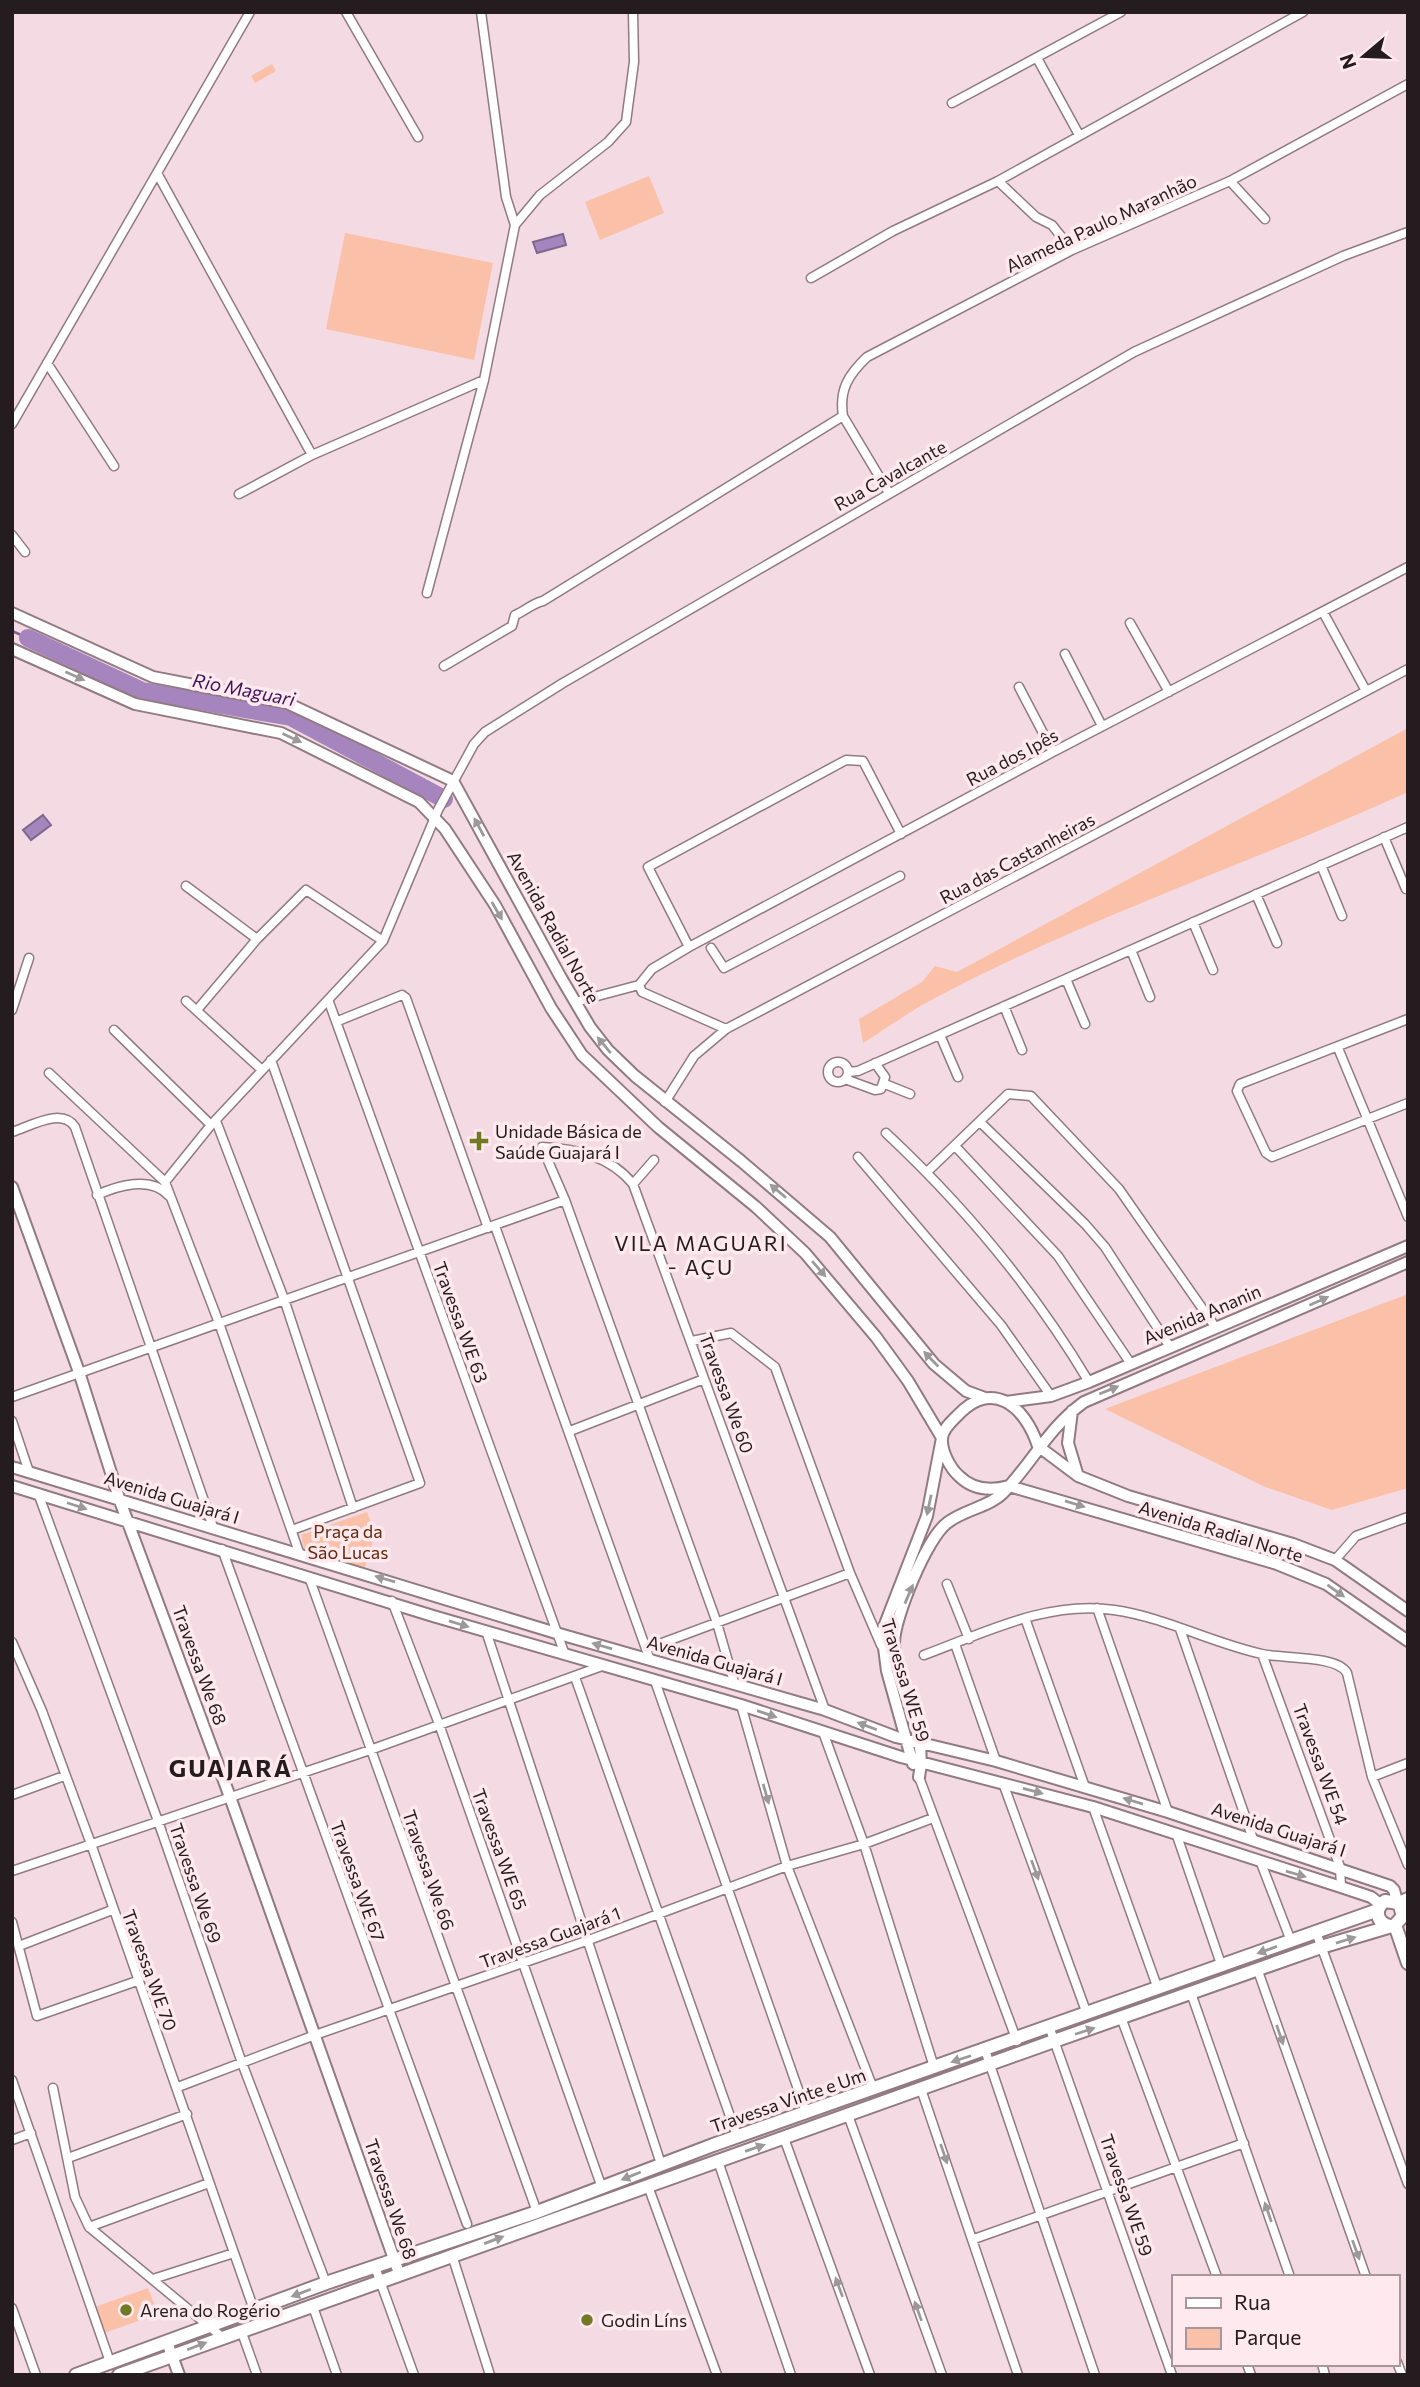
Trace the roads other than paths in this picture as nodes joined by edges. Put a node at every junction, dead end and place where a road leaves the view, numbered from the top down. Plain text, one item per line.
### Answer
1 (250, 12) edge
2 (346, 12) edge
3 (481, 12) edge
4 (633, 12) edge
5 (1121, 12) edge
6 (1303, 12) edge
7 (1037, 58) junction
8 (1408, 84) edge
9 (952, 103) dead end
10 (1078, 134) junction
11 (418, 137) dead end
12 (157, 173) junction
13 (998, 181) junction
14 (1230, 181) junction
15 (1265, 219) dead end
16 (515, 225) junction
17 (1408, 232) edge
18 (1072, 250) junction
19 (811, 278) dead end
20 (47, 363) junction
21 (484, 380) junction
22 (843, 416) junction
23 (12, 424) edge
24 (312, 455) junction
25 (114, 466) dead end
26 (889, 493) junction
27 (239, 494) dead end
28 (12, 535) edge
29 (25, 552) dead end
30 (1408, 568) edge
31 (427, 593) dead end
32 (1323, 612) junction
33 (12, 613) edge
34 (1130, 623) dead end
35 (12, 649) edge
36 (1065, 654) dead end
37 (444, 666) dead end
38 (1408, 668) edge
39 (1019, 687) dead end
40 (1366, 691) junction
41 (1169, 692) junction
42 (1102, 726) junction
43 (1053, 752) junction
44 (450, 786) junction
45 (436, 815) junction
46 (1408, 827) edge
47 (901, 834) junction
48 (1384, 837) junction
49 (1321, 865) junction
50 (900, 876) dead end
51 (186, 886) dead end
52 (1406, 889) dead end
53 (1256, 894) junction
54 (1342, 916) dead end
55 (1193, 922) junction
56 (257, 939) junction
57 (383, 941) junction
58 (1277, 943) dead end
59 (689, 947) junction
60 (711, 948) dead end
61 (1131, 950) junction
62 (29, 958) dead end
63 (1213, 970) dead end
64 (1066, 979) junction
65 (639, 985) junction
66 (1150, 997) dead end
67 (186, 1001) dead end
68 (329, 1002) junction
69 (575, 1002) junction
70 (1004, 1006) junction
71 (12, 1010) edge
72 (197, 1010) junction
73 (1408, 1019) edge
74 (338, 1021) junction
75 (1085, 1024) dead end
76 (726, 1029) junction
77 (114, 1031) dead end
78 (940, 1035) junction
79 (1338, 1048) junction
80 (1022, 1050) dead end
81 (271, 1060) junction
82 (875, 1063) junction
83 (262, 1070) junction
84 (49, 1073) dead end
85 (958, 1077) dead end
86 (885, 1084) junction
87 (910, 1094) dead end
88 (666, 1102) junction
89 (1408, 1103) edge
90 (1367, 1120) junction
91 (980, 1122) junction
92 (214, 1123) junction
93 (12, 1132) edge
94 (886, 1133) dead end
95 (955, 1146) junction
96 (858, 1157) dead end
97 (654, 1160) dead end
98 (927, 1172) junction
99 (165, 1182) junction
100 (634, 1184) junction
101 (12, 1186) edge
102 (97, 1195) junction
103 (170, 1197) junction
104 (565, 1200) junction
105 (1408, 1217) edge
106 (491, 1227) junction
107 (1408, 1247) edge
108 (420, 1252) junction
109 (1408, 1262) edge
110 (346, 1276) junction
111 (284, 1299) junction
112 (219, 1323) junction
113 (1216, 1328) junction
114 (692, 1341) junction
115 (1170, 1347) junction
116 (149, 1348) junction
117 (1131, 1364) junction
118 (79, 1372) junction
119 (704, 1379) junction
120 (1089, 1382) junction
121 (1051, 1396) junction
122 (12, 1397) edge
123 (985, 1398) junction
124 (1006, 1402) junction
125 (639, 1406) junction
126 (1073, 1410) junction
127 (12, 1421) edge
128 (570, 1431) junction
129 (944, 1433) junction
130 (1036, 1449) junction
131 (12, 1467) edge
132 (29, 1472) junction
133 (1078, 1476) junction
134 (1013, 1482) junction
135 (12, 1486) edge
136 (38, 1493) junction
137 (120, 1501) junction
138 (354, 1508) junction
139 (1408, 1517) edge
140 (128, 1522) junction
141 (213, 1527) junction
142 (292, 1530) junction
143 (222, 1549) junction
144 (300, 1555) junction
145 (1335, 1560) junction
146 (849, 1573) junction
147 (309, 1577) junction
148 (947, 1584) dead end
149 (785, 1598) junction
150 (392, 1601) junction
151 (1097, 1608) junction
152 (1408, 1611) edge
153 (1025, 1618) junction
154 (717, 1623) junction
155 (1180, 1629) junction
156 (486, 1632) junction
157 (556, 1633) junction
158 (969, 1639) junction
159 (1408, 1641) edge
160 (955, 1644) junction
161 (13, 1647) edge
162 (882, 1648) junction
163 (564, 1652) junction
164 (648, 1654) junction
165 (1262, 1654) junction
166 (924, 1655) dead end
167 (602, 1666) junction
168 (575, 1677) junction
169 (655, 1681) junction
170 (734, 1682) junction
171 (509, 1700) junction
172 (741, 1705) junction
173 (825, 1710) junction
174 (439, 1724) junction
175 (822, 1732) junction
176 (908, 1740) junction
177 (922, 1744) junction
178 (370, 1750) junction
179 (917, 1761) junction
180 (996, 1761) junction
181 (1408, 1763) edge
182 (302, 1773) junction
183 (64, 1776) junction
184 (919, 1777) joint
185 (1372, 1777) junction
186 (1003, 1783) junction
187 (1084, 1787) junction
188 (12, 1795) edge
189 (230, 1797) junction
190 (1093, 1807) junction
191 (1168, 1812) junction
192 (933, 1818) junction
193 (158, 1821) junction
194 (1176, 1833) junction
195 (1253, 1839) junction
196 (91, 1844) junction
197 (864, 1844) junction
198 (1261, 1863) junction
199 (1408, 1865) edge
200 (787, 1866) junction
201 (1340, 1867) junction
202 (12, 1871) edge
203 (1341, 1886) junction
204 (726, 1890) junction
205 (1401, 1901) edge
206 (1379, 1907) junction
207 (112, 1910) junction
208 (658, 1915) junction
209 (1399, 1921) edge
210 (12, 1922) edge
211 (1316, 1932) junction
212 (586, 1941) junction
213 (1291, 1941) junction
214 (19, 1946) junction
215 (1321, 1947) junction
216 (524, 1963) junction
217 (1408, 1963) edge
218 (1222, 1967) junction
219 (1258, 1971) junction
220 (137, 1981) junction
221 (454, 1989) junction
222 (1158, 1989) junction
223 (1191, 1993) junction
224 (388, 2010) junction
225 (1087, 2014) junction
226 (1122, 2020) junction
227 (1049, 2026) junction
228 (315, 2035) junction
229 (1017, 2039) junction
230 (1054, 2041) junction
231 (985, 2050) junction
232 (1021, 2054) junction
233 (242, 2063) junction
234 (990, 2065) junction
235 (934, 2067) junction
236 (12, 2080) edge
237 (178, 2087) junction
238 (53, 2088) dead end
239 (873, 2088) junction
240 (921, 2089) junction
241 (806, 2112) junction
242 (187, 2115) junction
243 (848, 2115) junction
244 (31, 2133) junction
245 (737, 2136) junction
246 (784, 2138) junction
247 (12, 2140) edge
248 (1244, 2143) junction
249 (68, 2158) junction
250 (718, 2161) junction
251 (661, 2164) junction
252 (1177, 2167) junction
253 (209, 2183) junction
254 (1408, 2184) edge
255 (648, 2186) junction
256 (602, 2188) junction
257 (1107, 2191) junction
258 (537, 2212) junction
259 (1041, 2215) junction
260 (467, 2224) dead end
261 (89, 2227) junction
262 (974, 2239) junction
263 (429, 2248) junction
264 (234, 2253) junction
265 (452, 2255) junction
266 (395, 2260) junction
267 (434, 2262) junction
268 (375, 2267) junction
269 (398, 2273) junction
270 (1216, 2275) edge
271 (1289, 2275) edge
272 (1365, 2275) edge
273 (347, 2276) junction
274 (153, 2279) junction
275 (381, 2281) junction
276 (326, 2283) junction
277 (352, 2290) junction
278 (312, 2304) junction
279 (12, 2308) edge
280 (254, 2310) junction
281 (210, 2326) junction
282 (241, 2330) junction
283 (222, 2337) junction
284 (167, 2342) junction
285 (172, 2356) junction
286 (110, 2362) junction
287 (36, 2375) edge
288 (76, 2375) edge
289 (119, 2375) edge
290 (179, 2375) edge
291 (257, 2375) edge
292 (337, 2375) edge
293 (414, 2375) edge
294 (490, 2375) edge
295 (717, 2375) edge
296 (791, 2375) edge
297 (870, 2375) edge
298 (942, 2375) edge
299 (1018, 2375) edge
300 (1095, 2375) edge
301 (1172, 2375) edge

1 - 12 street
2 - 11 street
3 - 16 street
4 - 16 street
5 - 7 street
6 - 10 street
7 - 9 street
7 - 10 street
8 - 14 street, Alameda Paulo Maranhão
10 - 13 street
12 - 20 street
12 - 24 street
13 - 18 street
13 - 19 street
14 - 15 street
14 - 18 street, Alameda Paulo Maranhão
16 - 21 street
17 - 26 street, Rua Cavalcante
18 - 22 street, Alameda Paulo Maranhão
20 - 23 street
20 - 25 street
21 - 24 street
21 - 31 street
22 - 26 street
22 - 37 street
24 - 27 street
26 - 44 street, Rua Cavalcante
28 - 29 street
30 - 32 street, Rua dos Ipês
32 - 40 street
32 - 41 street, Rua dos Ipês
33 - 44 main road
34 - 41 street
35 -> 45 main road
36 - 42 street
38 - 40 street, Rua das Castanheiras
39 - 43 street
40 - 76 street, Rua das Castanheiras
41 - 42 street, Rua dos Ipês
42 - 43 street, Rua dos Ipês
43 - 47 street, Rua dos Ipês
44 - 45 street, Rua Cavalcante
69 -> 44 main road, Avenida Radial Norte
45 - 57 street, Rua Cavalcante
45 -> 129 main road
46 - 48 street
47 - 59 street, Rua dos Ipês
47 - 59 street
48 - 49 street
48 - 52 street
49 - 53 street
49 - 54 street
50 - 60 street
51 - 56 street
53 - 55 street
53 - 58 street
55 - 61 street
55 - 63 street
56 - 57 street
56 - 72 street
57 - 68 street, Rua Cavalcante
59 - 65 street, Rua dos Ipês
61 - 64 street
61 - 66 street
62 - 71 street
64 - 70 street
64 - 75 street
65 - 69 street
65 - 76 street
67 - 72 street
68 - 74 street, Travessa WE 63
68 - 81 street, Rua Cavalcante
88 -> 69 main road, Avenida Radial Norte
70 - 78 street
70 - 80 street
72 - 83 street
73 - 79 street
74 - 106 street
74 - 108 street, Travessa WE 63
76 - 88 street, Rua das Castanheiras
77 - 92 street
78 - 82 street
78 - 85 street
79 - 90 street
79 - 90 street
81 - 83 street, Rua Cavalcante
81 - 110 street
82 - 86 street
82 - 86 street
83 - 92 street, Rua Cavalcante
84 - 99 street
86 - 87 street
123 -> 88 main road, Avenida Radial Norte
89 - 90 street
90 - 105 street
91 - 95 street
91 - 113 street
91 - 115 street
92 - 99 street, Rua Cavalcante
92 - 111 street
93 - 102 street
94 - 98 street
95 - 98 street
95 - 117 street
96 - 121 street
97 - 100 street
98 - 120 street
99 - 103 street
100 - 104 street, Travessa We 60
100 - 114 street, Travessa We 60
101 - 118 main road, Travessa We 68
102 - 103 street
102 - 116 street
103 - 112 street
104 - 106 street
104 - 125 street
106 - 108 street
106 - 128 street
107 - 113 main road, Avenida Ananin
108 - 110 street
108 - 157 street, Travessa WE 63
126 -> 109 main road, Avenida Ananin
110 - 111 street
110 - 138 street
111 - 112 street
111 - 138 street
112 - 116 street
112 - 142 street
113 - 115 main road, Avenida Ananin
114 - 119 street, Travessa We 60
114 - 146 street, Travessa WE 59
115 - 117 main road, Avenida Ananin
116 - 118 street
116 - 141 street
117 - 120 main road, Avenida Ananin
118 - 122 street
118 - 137 main road, Travessa We 68
119 - 125 street
119 - 149 street, Travessa We 60
120 - 121 main road, Avenida Ananin
121 - 124 main road, Avenida Ananin
123 - 124 main road
123 - 129 main road
124 - 130 main road
125 - 128 street
125 - 154 street
126 - 130 main road, Avenida Ananin
126 - 133 main road
127 - 132 street
128 - 164 street
129 - 134 main road
129 -> 162 main road
130 - 133 main road, Avenida Radial Norte
130 - 134 main road
131 - 132 main road, Avenida Guajará I
132 - 137 main road, Avenida Guajará I
133 - 145 main road, Avenida Radial Norte
134 -> 159 main road, Avenida Radial Norte
177 -> 134 main road
135 - 136 main road, Avenida Guajará I
136 -> 140 main road, Avenida Guajará I
136 - 193 street, Travessa We 69
137 - 140 main road, Travessa We 68
137 - 141 main road, Avenida Guajará I
138 - 142 street
139 - 145 street
140 - 143 main road, Avenida Guajará I
140 - 189 main road, Travessa We 68
141 - 144 main road, Avenida Guajará I
142 - 144 street
143 - 147 main road, Avenida Guajará I
143 - 182 street, Travessa WE 67
157 -> 144 main road, Avenida Guajará I
145 - 152 main road, Avenida Radial Norte
146 - 149 street
146 - 162 street, Travessa WE 59
147 - 150 main road, Avenida Guajará I
147 - 178 street, Travessa We 66
148 - 158 street
149 - 154 street
149 - 173 street, Travessa We 60
150 -> 156 main road, Avenida Guajará I
150 - 174 street, Travessa WE 65
151 - 153 street
151 - 155 street
151 - 191 street
153 - 158 street
153 - 187 street
154 - 164 street
154 - 170 street
155 - 165 street
155 - 195 street
156 - 163 main road, Avenida Guajará I
156 - 171 street
157 - 163 street, Travessa WE 63
164 -> 157 main road, Avenida Guajará I
158 - 160 street
160 - 166 street
160 - 180 street
161 - 183 street, Travessa WE 70
162 - 176 main road, Travessa WE 59
163 - 167 main road, Avenida Guajará I
164 - 170 main road, Avenida Guajará I
165 - 185 street
165 - 201 street, Travessa WE 54
167 - 168 street
167 - 169 main road, Avenida Guajará I
168 - 171 street
168 - 208 street
169 - 172 main road, Avenida Guajará I
169 - 204 street
170 - 173 main road, Avenida Guajará I
171 - 174 street
171 - 212 street
172 -> 175 main road, Avenida Guajará I
172 -> 200 street
176 -> 173 main road, Avenida Guajará I
174 - 178 street
174 - 216 street, Travessa WE 65
175 - 179 main road, Avenida Guajará I
175 - 197 street
176 - 177 main road, Avenida Guajará I
176 - 179 main road, Travessa WE 59
177 - 179 main road
177 - 180 main road, Avenida Guajará I
178 - 182 street
178 - 221 street, Travessa We 66
179 - 184 main road
179 - 186 main road, Avenida Guajará I
180 - 187 main road, Avenida Guajará I
181 - 185 street
182 - 189 street
182 - 224 street, Travessa WE 67
183 - 188 street
183 - 196 street, Travessa WE 70
184 - 192 street
185 - 199 street
186 -> 190 main road, Avenida Guajará I
186 -> 225 street
191 -> 187 main road, Avenida Guajará I
189 - 193 street
189 - 228 main road, Travessa We 68
190 - 194 main road, Avenida Guajará I
190 - 222 street
191 - 195 main road, Avenida Guajará I
192 - 197 street, Travessa Guajará 1
192 - 229 street
193 - 196 street
193 - 233 street, Travessa We 69
194 - 198 main road, Avenida Guajará I
194 - 218 street
195 - 201 main road, Avenida Guajará I
196 - 202 street
196 - 207 street, Travessa WE 70
197 - 200 street, Travessa Guajará 1
197 - 235 street
198 -> 203 main road, Avenida Guajará I
198 - 213 street
200 - 204 street, Travessa Guajará 1
200 - 239 street
201 - 203 street, Travessa WE 54
201 - 205 main road, Avenida Guajará I
203 - 206 main road, Avenida Guajará I
204 - 208 street, Travessa Guajará 1
204 - 241 street
205 - 206 main road, Travessa Vinte e Um
205 - 209 main road
206 - 209 main road
206 - 211 main road, Travessa Vinte e Um
207 - 214 street
207 - 220 street, Travessa WE 70
208 - 212 street, Travessa Guajará 1
208 - 245 street
215 -> 209 main road, Travessa Vinte e Um
209 - 217 main road
210 - 214 street
211 - 213 main road, Travessa Vinte e Um
211 - 215 street
212 - 216 street, Travessa Guajará 1
212 - 251 street
213 -> 218 main road, Travessa Vinte e Um
214 - 220 street
215 - 219 main road, Travessa Vinte e Um
215 - 254 street
216 - 221 street, Travessa Guajará 1
216 - 256 street, Travessa WE 65
218 - 222 main road, Travessa Vinte e Um
219 - 223 main road, Travessa Vinte e Um
219 -> 272 street
220 - 237 street, Travessa WE 70
221 - 224 street, Travessa Guajará 1
221 - 258 street, Travessa We 66
222 - 225 main road, Travessa Vinte e Um
223 - 226 main road, Travessa Vinte e Um
223 - 248 street
224 - 228 street, Travessa Guajará 1
224 - 260 street, Travessa WE 67
225 - 227 main road, Travessa Vinte e Um
230 -> 226 main road, Travessa Vinte e Um
226 - 252 street
227 - 229 main road, Travessa Vinte e Um
227 - 230 street, Travessa WE 59
228 - 233 street, Travessa Guajará 1
228 - 266 main road, Travessa We 68
229 - 231 main road, Travessa Vinte e Um
229 - 232 street
230 - 232 main road, Travessa Vinte e Um
230 - 257 street, Travessa WE 59
231 - 234 street
231 -> 235 main road, Travessa Vinte e Um
232 - 234 main road, Travessa Vinte e Um
233 - 237 street, Travessa Guajará 1
233 - 276 street, Travessa We 69
234 - 240 main road, Travessa Vinte e Um
234 - 259 street
235 - 239 main road, Travessa Vinte e Um
236 - 244 street
237 - 242 street, Travessa WE 70
238 - 249 street
239 - 241 main road, Travessa Vinte e Um
240 - 243 main road, Travessa Vinte e Um
240 -> 262 street
241 - 245 main road, Travessa Vinte e Um
242 - 249 street
242 - 253 street, Travessa WE 70
243 - 246 main road, Travessa Vinte e Um
298 -> 243 street
244 - 247 street
244 - 286 street
245 - 251 main road, Travessa Vinte e Um
250 -> 246 main road, Travessa Vinte e Um
297 -> 246 street
248 - 252 street
271 -> 248 street
249 - 261 street
250 - 255 main road, Travessa Vinte e Um
250 - 296 street
251 -> 256 main road, Travessa Vinte e Um
252 - 257 street
252 - 270 street
253 - 261 street
253 - 264 street, Travessa WE 70
265 -> 255 main road, Travessa Vinte e Um
255 - 295 street
256 - 258 main road, Travessa Vinte e Um
257 - 259 street
257 - 301 street, Travessa WE 59
258 - 263 main road, Travessa Vinte e Um
259 - 262 street
259 - 300 street
261 - 274 street
262 - 299 street
263 - 266 main road, Travessa Vinte e Um
263 - 267 main road
264 - 274 street
264 - 280 street, Travessa WE 70
265 - 267 main road, Travessa Vinte e Um
265 - 294 street
266 - 268 main road, Travessa Vinte e Um
266 - 269 main road, Travessa We 68
267 - 269 main road, Travessa Vinte e Um
268 - 273 main road, Travessa Vinte e Um
268 - 275 street
269 - 275 main road, Travessa Vinte e Um
273 - 276 main road, Travessa Vinte e Um
273 - 277 main road
274 - 281 street
275 - 277 main road, Travessa Vinte e Um
275 - 293 street
276 -> 280 main road, Travessa Vinte e Um
277 - 278 main road, Travessa Vinte e Um
278 - 282 main road, Travessa Vinte e Um
278 - 292 street
279 - 287 street
280 - 281 main road, Travessa Vinte e Um
281 - 283 street
281 - 284 main road, Travessa Vinte e Um
282 - 283 main road, Travessa Vinte e Um
282 - 291 street
285 -> 283 main road, Travessa Vinte e Um
284 - 285 main road
284 - 286 main road, Travessa Vinte e Um
285 - 289 main road, Travessa Vinte e Um
285 - 290 main road
286 - 288 main road, Travessa Vinte e Um

